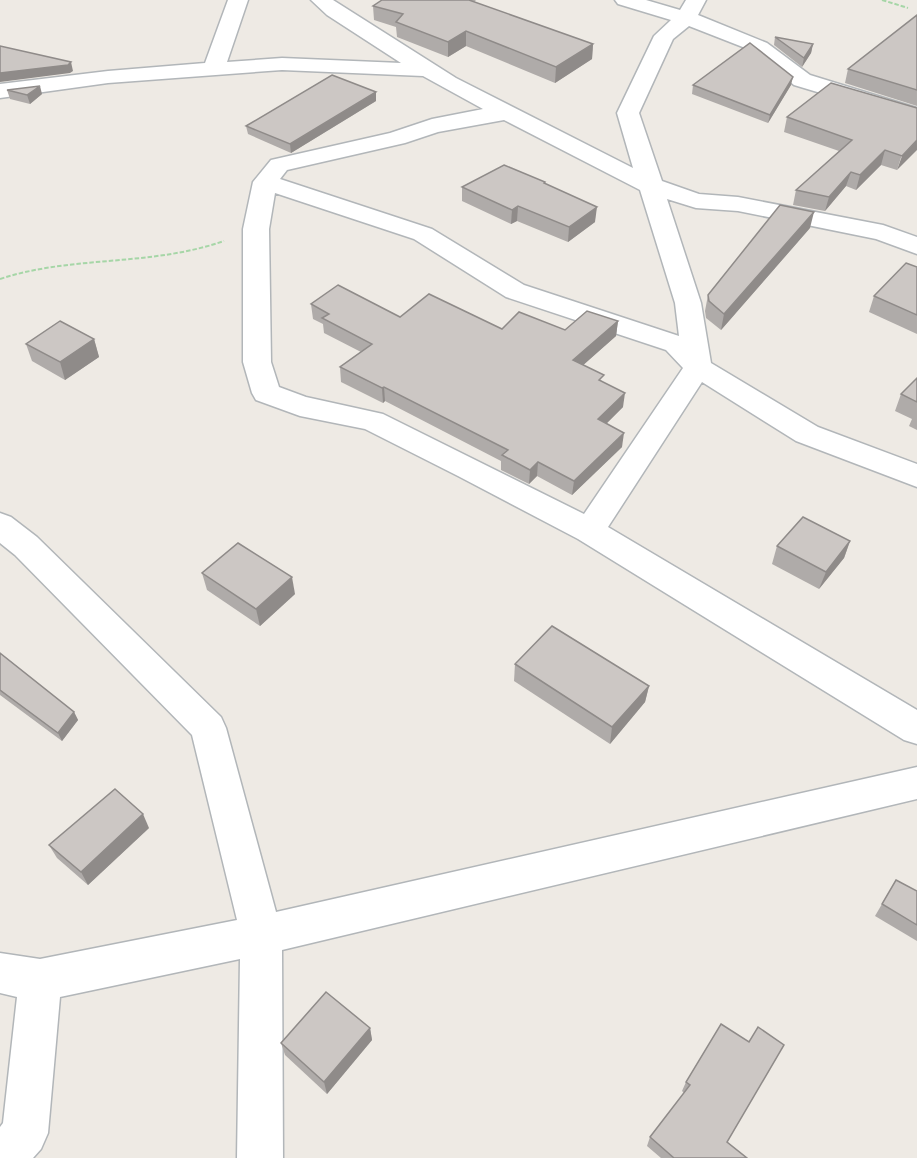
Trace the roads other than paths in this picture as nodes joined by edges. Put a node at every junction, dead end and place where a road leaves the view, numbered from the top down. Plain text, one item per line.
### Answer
1 (238, 0) edge
2 (625, 0) edge
3 (335, 4) edge
4 (691, 9) edge
5 (213, 70) junction
6 (426, 70) junction
7 (0, 91) edge
8 (508, 114) junction
9 (917, 115) edge
10 (265, 182) junction
11 (649, 185) junction
12 (917, 246) edge
13 (698, 367) junction
14 (917, 476) edge
15 (0, 525) edge
16 (589, 531) junction
17 (917, 729) edge
18 (917, 783) edge
19 (261, 935) junction
20 (20, 977) edge
21 (3, 1158) edge
22 (260, 1158) edge

1 - 5 street
2 - 4 street
3 - 6 street
4 - 9 street
4 - 11 street
5 - 6 street
5 - 7 street
6 - 8 street
8 - 10 street
8 - 11 street
10 - 13 street
10 - 16 street
11 - 12 street
11 - 13 street
13 - 14 street
13 - 16 street
15 - 19 street
16 - 17 street
18 - 19 street
19 - 20 street
19 - 22 street
20 - 21 street

